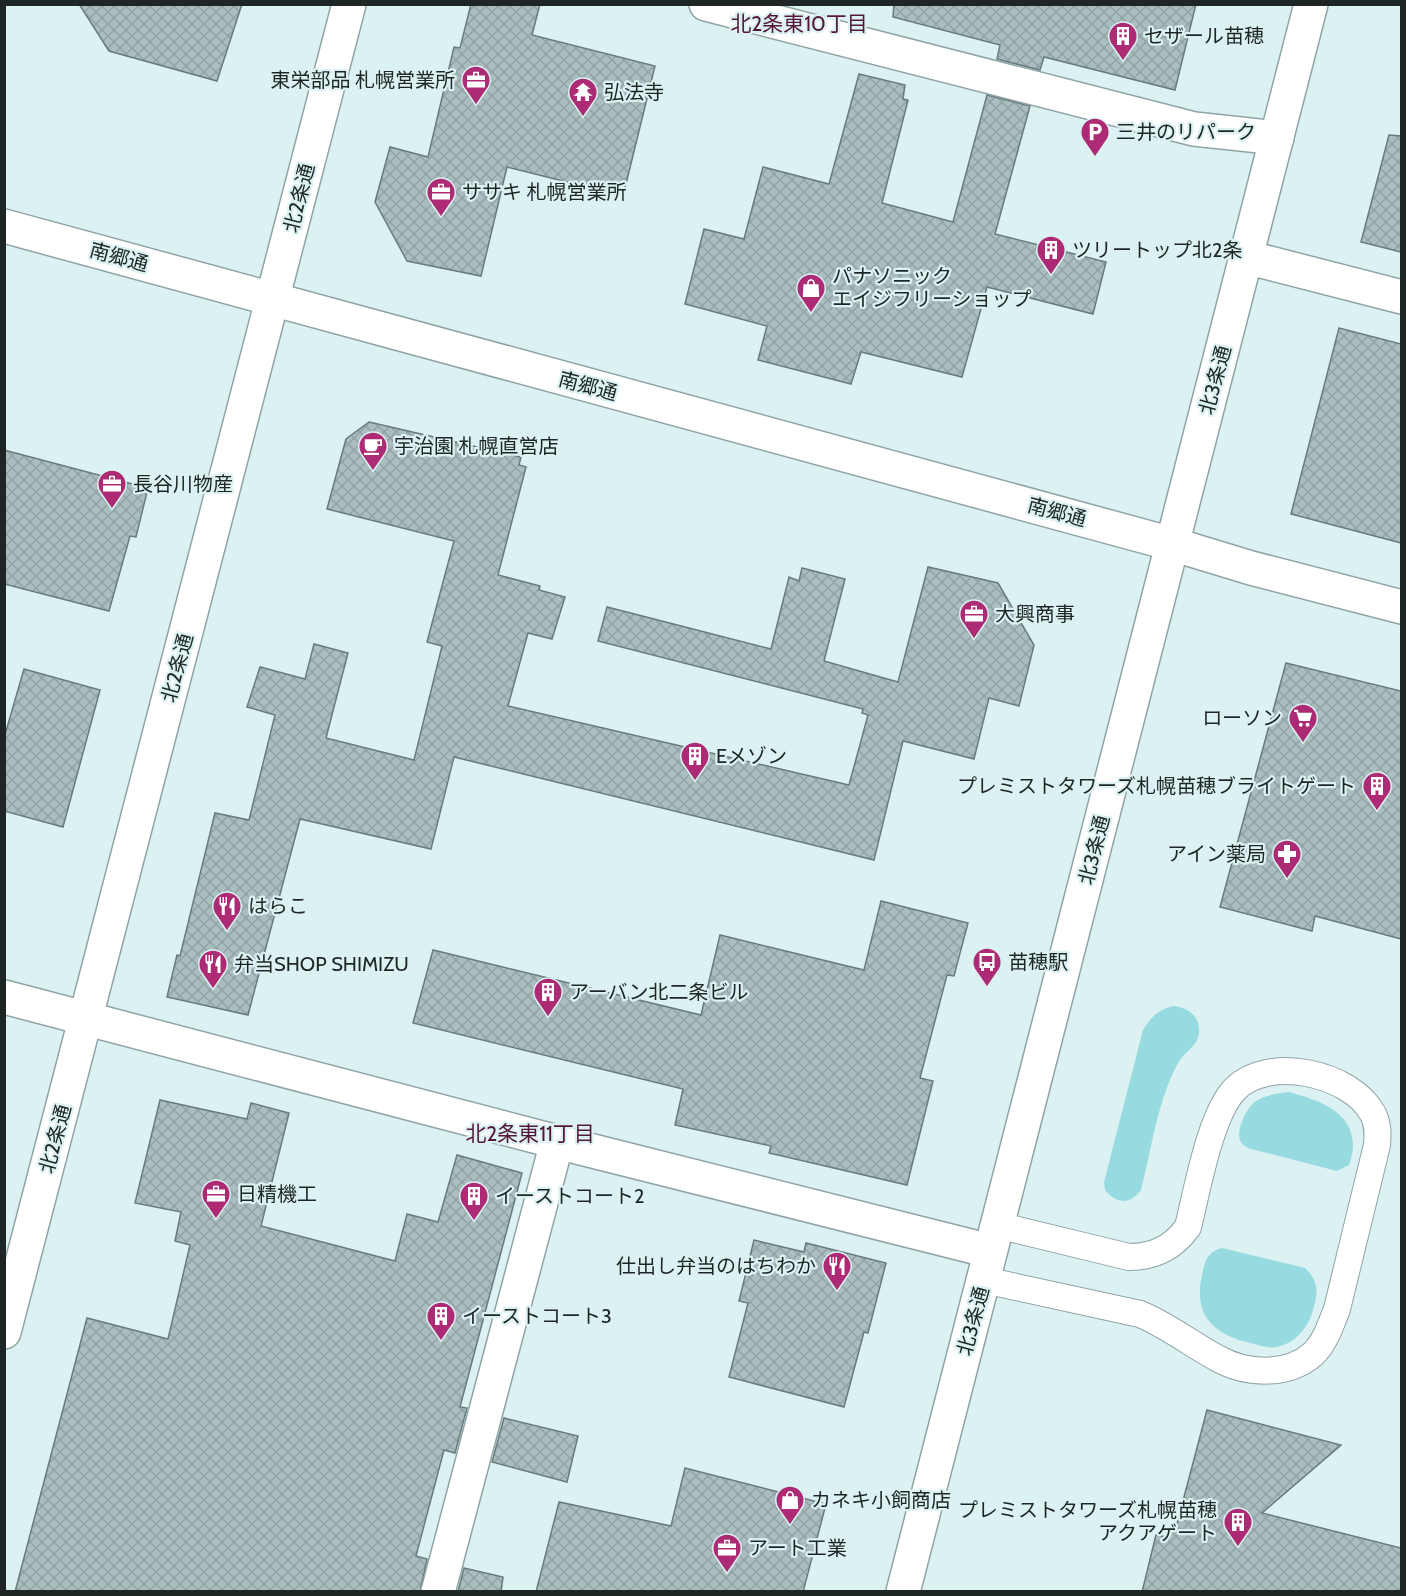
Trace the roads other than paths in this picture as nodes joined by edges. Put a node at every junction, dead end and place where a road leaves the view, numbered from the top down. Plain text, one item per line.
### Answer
1 (349, 4) edge
2 (705, 4) edge
3 (1311, 4) edge
4 (1277, 138) junction
5 (4, 226) edge
6 (1246, 257) junction
7 (1401, 297) edge
8 (273, 299) junction
9 (1172, 544) junction
10 (1401, 607) edge
11 (4, 997) edge
12 (86, 1019) junction
13 (557, 1142) junction
14 (990, 1252) junction
15 (4, 1332) edge
16 (438, 1592) edge
17 (903, 1592) edge

1 - 8 street, 北2条通
2 - 4 street
3 - 4 street, 北3条通
4 - 6 street, 北3条通
5 - 8 street, 南郷通
6 - 7 street
6 - 9 street, 北3条通
8 - 9 street, 南郷通
8 - 12 street, 北2条通
9 - 10 street, 南郷通
9 - 14 street, 北3条通
11 - 12 street
12 - 13 street
12 - 15 street, 北2条通
13 - 14 street
13 - 16 street
14 - 14 lane
14 - 17 street, 北3条通

